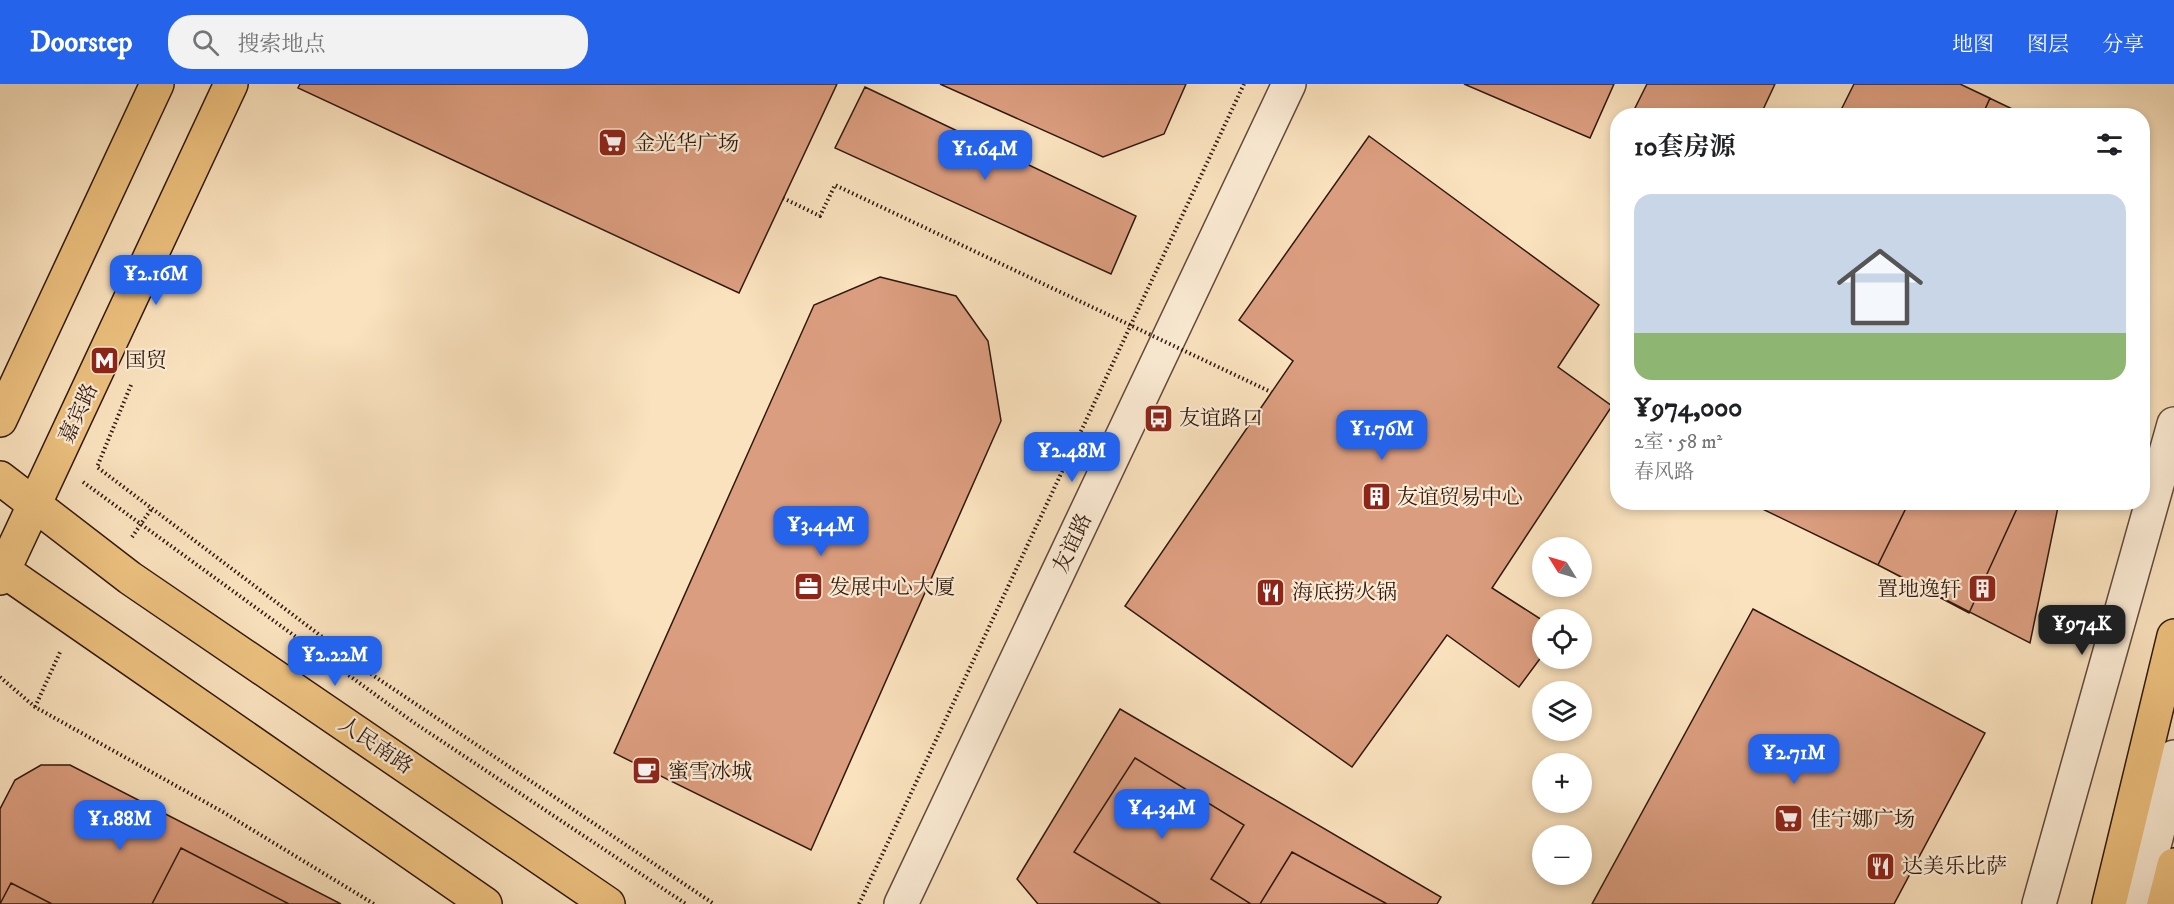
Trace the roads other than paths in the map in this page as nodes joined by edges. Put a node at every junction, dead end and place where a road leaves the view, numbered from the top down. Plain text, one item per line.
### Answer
1 (157, 84) edge
2 (231, 84) edge
3 (1289, 84) edge
4 (0, 420) edge
5 (2174, 424) edge
6 (0, 478) edge
7 (35, 506) junction
8 (2150, 509) edge
9 (2150, 510) edge
10 (1, 572) edge
11 (2174, 636) edge
12 (2174, 757) edge
13 (2174, 865) edge
14 (485, 904) edge
15 (608, 904) edge
16 (901, 904) edge
17 (2039, 904) edge
18 (2109, 904) edge
19 (2128, 904) edge
20 (2164, 904) edge

1 - 4 main road
2 - 7 main road, 嘉宾路
3 - 16 street, 友谊路
5 - 8 street
6 - 7 main road, 人民南路
7 - 10 main road, 嘉宾路
7 - 15 main road, 人民南路
9 - 17 street
10 - 14 main road
11 - 18 main road
12 - 19 street
13 - 20 main road

